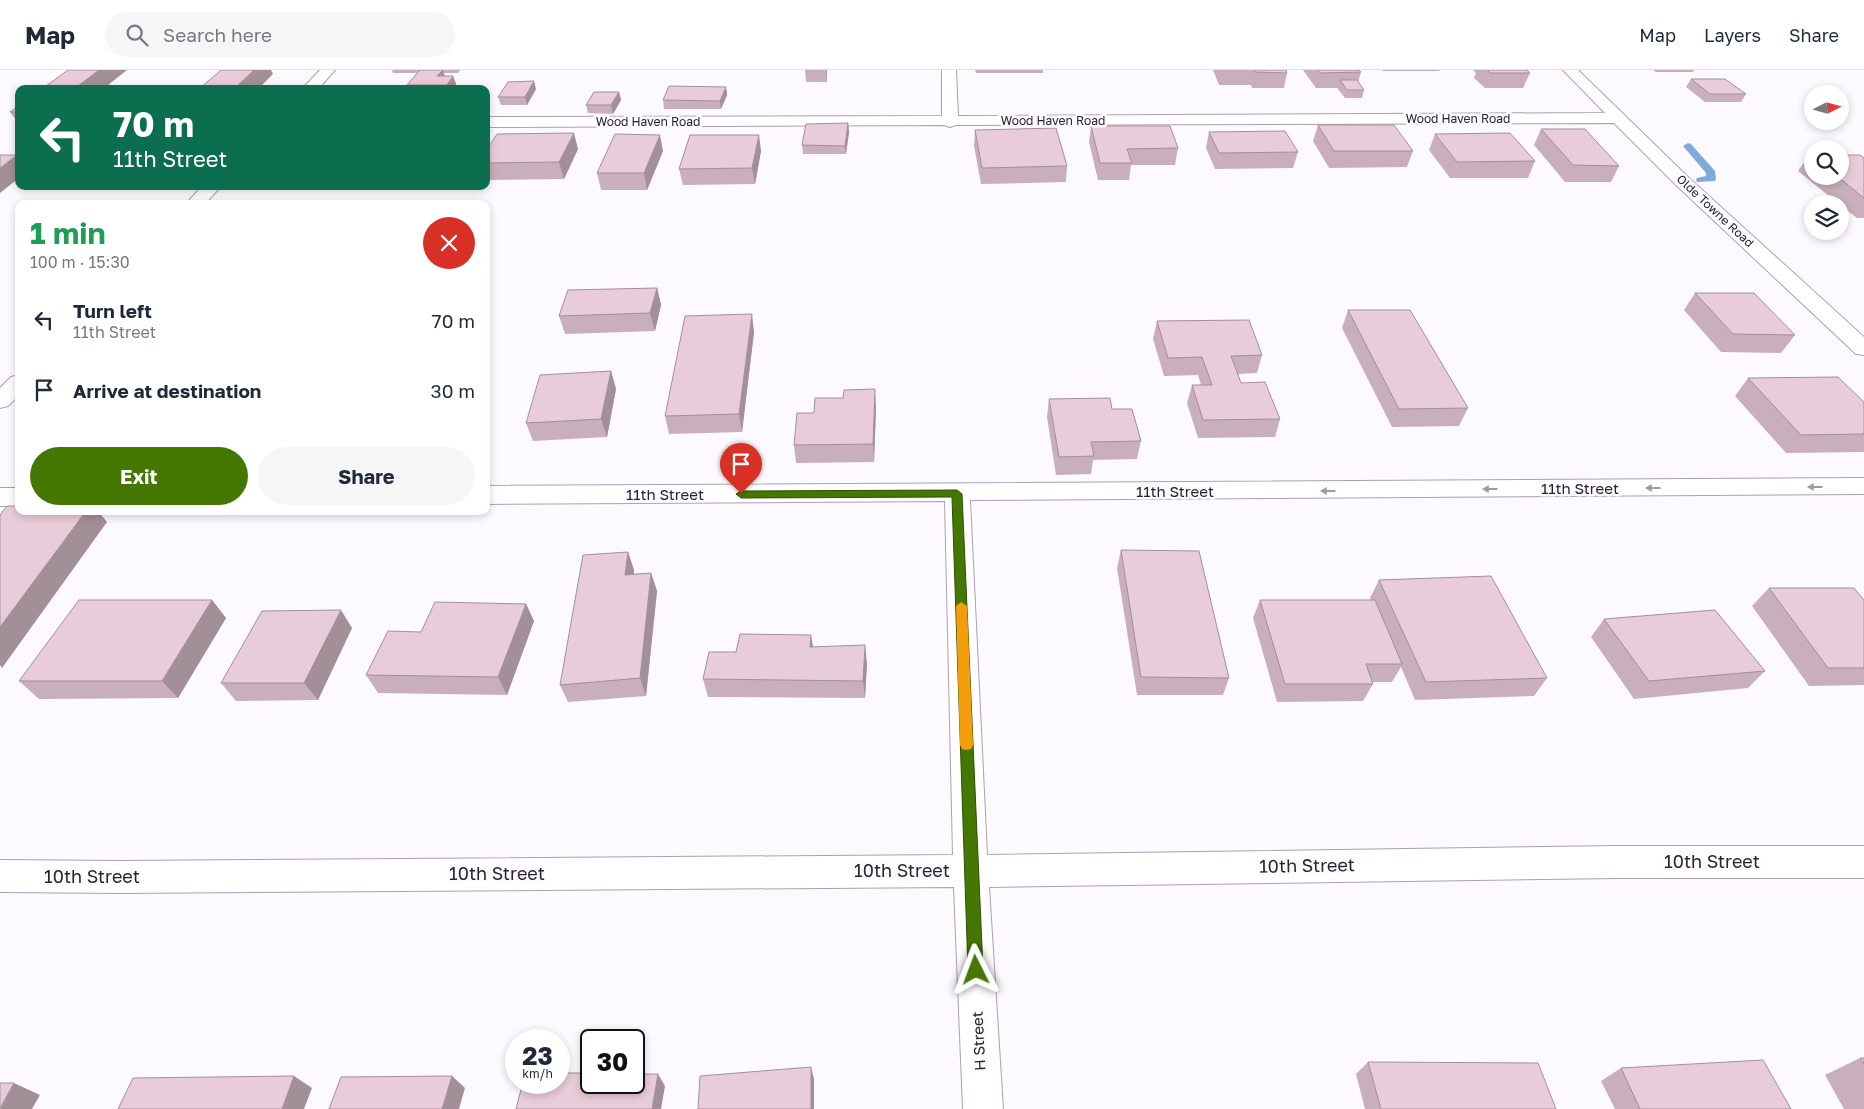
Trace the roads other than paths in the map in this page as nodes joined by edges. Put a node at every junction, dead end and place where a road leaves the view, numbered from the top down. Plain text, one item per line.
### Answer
1 (328, 70) edge
2 (949, 70) edge
3 (1570, 70) edge
4 (313, 85) edge
5 (1620, 118) junction
6 (490, 122) edge
7 (950, 122) junction
8 (208, 190) edge
9 (199, 200) edge
10 (1864, 349) edge
11 (15, 386) edge
12 (0, 401) edge
13 (1864, 486) edge
14 (957, 494) junction
15 (490, 495) edge
16 (0, 497) edge
17 (15, 497) edge
18 (1864, 862) edge
19 (971, 871) junction
20 (0, 876) edge
21 (983, 1109) edge

1 - 4 street
2 - 7 street
3 - 5 street, Olde Towne Road
5 - 7 street, Wood Haven Road
5 - 10 street, Olde Towne Road
6 - 7 street, Wood Haven Road
8 - 9 street
11 - 12 street
13 -> 14 street, 11th Street
14 - 15 street, 11th Street
14 - 19 street, H Street
16 - 17 street
18 - 19 street, 10th Street
19 - 20 street, 10th Street
19 - 21 street, H Street

